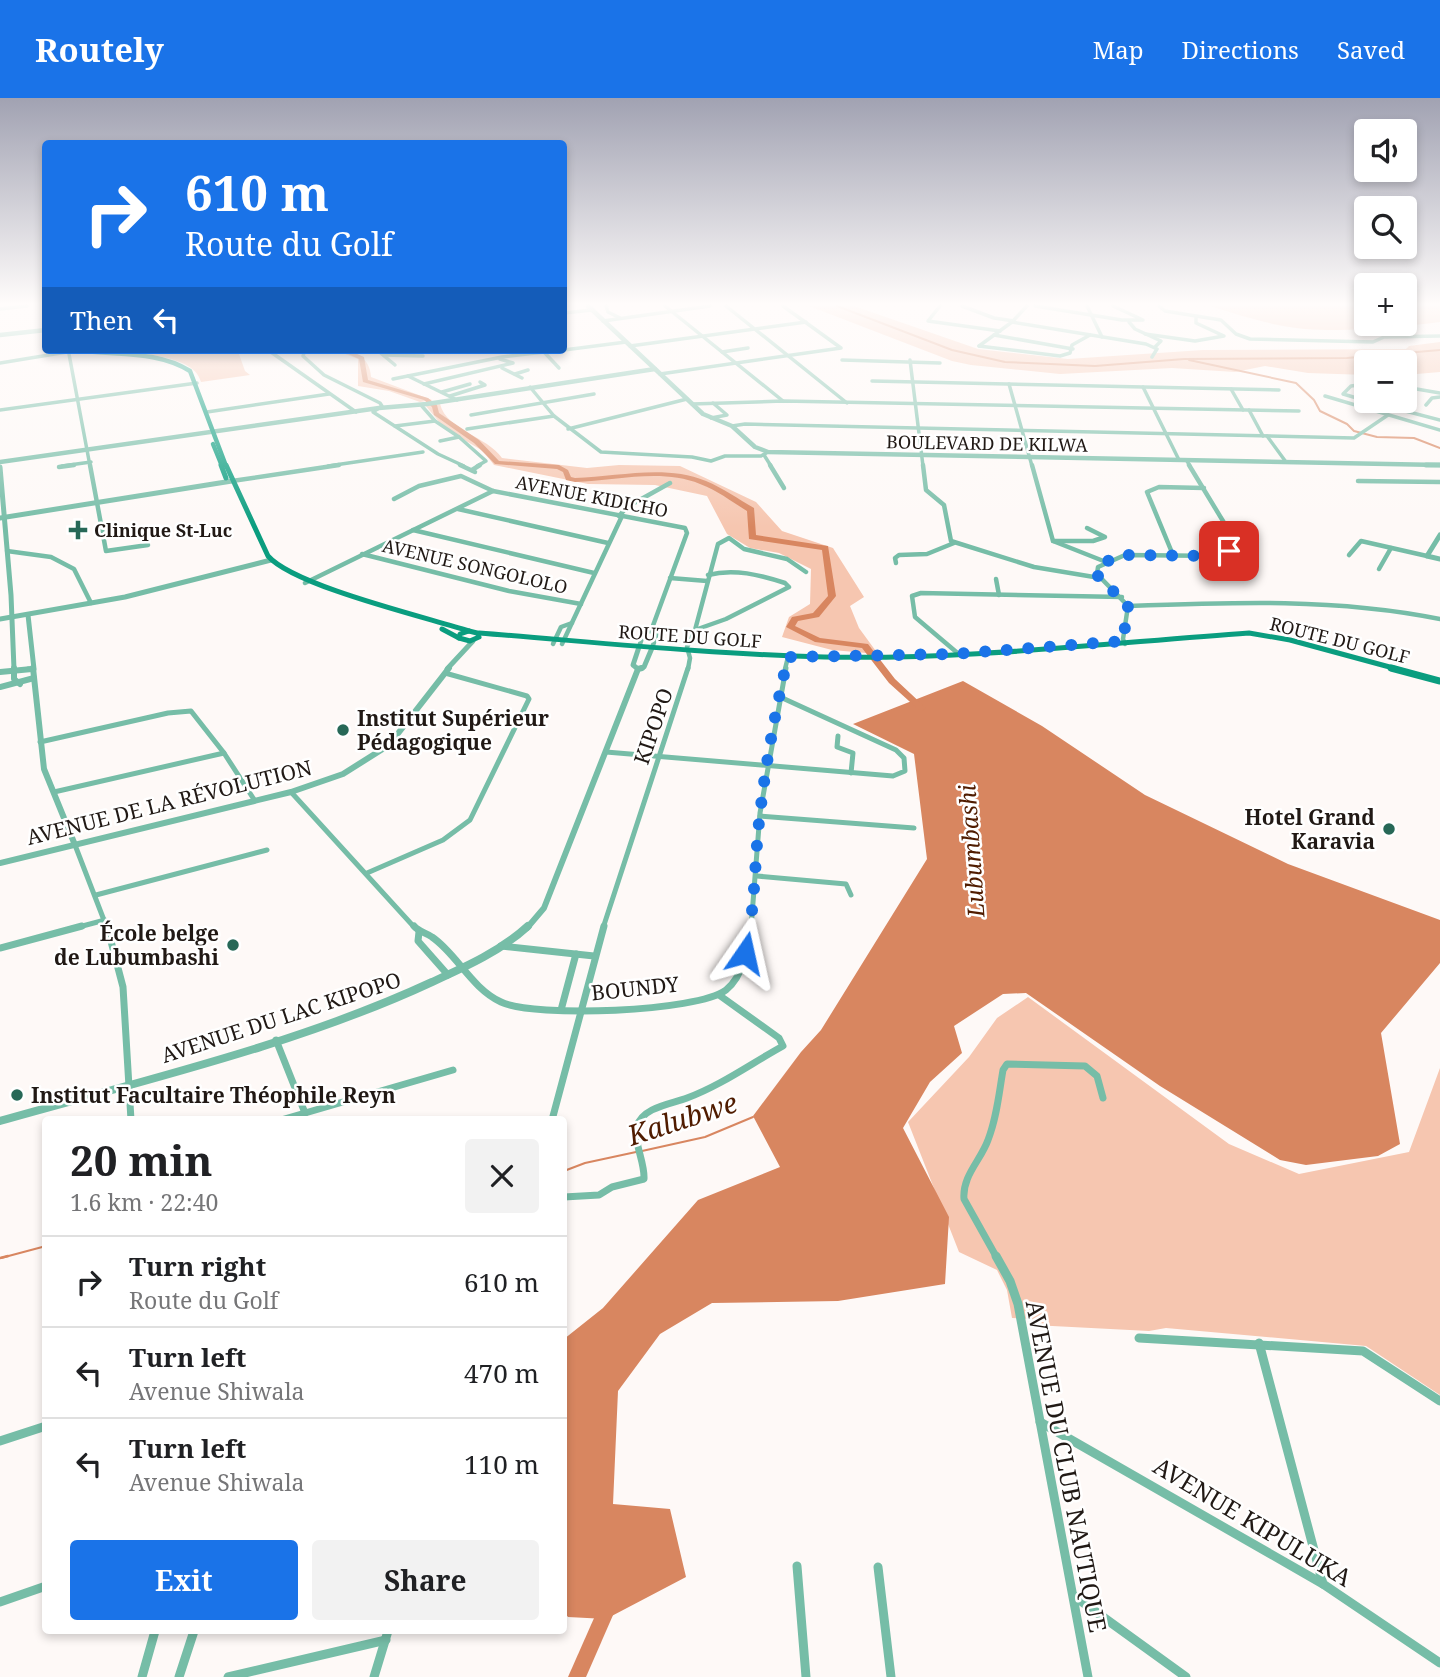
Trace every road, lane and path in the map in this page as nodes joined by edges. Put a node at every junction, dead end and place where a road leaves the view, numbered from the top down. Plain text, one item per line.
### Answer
1 (76, 380) edge
2 (193, 380) edge
3 (309, 380) edge
4 (334, 380) edge
5 (415, 380) edge
6 (445, 380) edge
7 (588, 380) edge
8 (666, 380) edge
9 (756, 380) edge
10 (820, 380) edge
11 (872, 381) dead end
12 (912, 381) junction
13 (480, 382) dead end
14 (195, 384) junction
15 (424, 384) junction
16 (470, 384) dead end
17 (1009, 384) junction
18 (1354, 386) edge
19 (530, 387) junction
20 (1143, 387) junction
21 (1231, 389) junction
22 (1279, 390) dead end
23 (1417, 390) edge
24 (442, 392) junction
25 (329, 394) junction
26 (594, 394) dead end
27 (1440, 395) edge
28 (450, 396) junction
29 (1325, 396) dead end
30 (1354, 398) edge
31 (77, 399) junction
32 (687, 399) junction
33 (457, 400) junction
34 (783, 401) junction
35 (544, 402) junction
36 (713, 403) junction
37 (847, 403) junction
38 (692, 404) junction
39 (916, 404) junction
40 (1426, 404) dead end
41 (424, 405) junction
42 (1014, 406) junction
43 (376, 409) junction
44 (1154, 409) junction
45 (0, 410) edge
46 (1246, 410) junction
47 (1299, 411) dead end
48 (207, 412) junction
49 (356, 412) junction
50 (1413, 413) edge
51 (471, 415) dead end
52 (1388, 415) junction
53 (554, 416) junction
54 (711, 418) junction
55 (1440, 420) edge
56 (435, 421) junction
57 (732, 426) junction
58 (394, 427) junction
59 (918, 428) junction
60 (467, 429) dead end
61 (568, 429) junction
62 (1021, 430) junction
63 (1440, 430) edge
64 (211, 433) junction
65 (1166, 433) junction
66 (1265, 436) junction
67 (459, 437) junction
68 (440, 441) dead end
69 (89, 450) junction
70 (423, 452) dead end
71 (766, 454) junction
72 (923, 456) junction
73 (1030, 458) junction
74 (1179, 460) junction
75 (1187, 461) junction
76 (91, 462) junction
77 (1286, 462) junction
78 (1440, 464) edge
79 (0, 465) edge
80 (59, 467) dead end
81 (1358, 481) dead end
82 (230, 482) junction
83 (1440, 482) edge
84 (670, 483) dead end
85 (784, 488) dead end
86 (1204, 488) junction
87 (493, 491) junction
88 (598, 493) dead end
89 (394, 499) dead end
90 (637, 501) junction
91 (98, 502) junction
92 (458, 509) junction
93 (620, 516) junction
94 (1, 517) edge
95 (1087, 528) dead end
96 (414, 530) junction
97 (1440, 535) edge
98 (1053, 541) junction
99 (954, 543) junction
100 (608, 544) junction
101 (148, 545) dead end
102 (1391, 548) junction
103 (7, 551) junction
104 (27, 553) junction
105 (362, 554) junction
106 (1173, 555) junction
107 (1349, 555) dead end
108 (1427, 556) junction
109 (8, 559) junction
110 (1440, 559) edge
111 (269, 561) junction
112 (1106, 562) junction
113 (896, 564) dead end
114 (1379, 569) dead end
115 (806, 572) dead end
116 (594, 573) junction
117 (670, 578) junction
118 (708, 578) junction
119 (1100, 578) junction
120 (996, 579) dead end
121 (307, 582) junction
122 (999, 595) junction
123 (1122, 597) junction
124 (11, 598) junction
125 (91, 603) junction
126 (581, 604) junction
127 (1128, 606) junction
128 (389, 609) junction
129 (28, 615) junction
130 (12, 617) junction
131 (0, 619) edge
132 (1440, 619) edge
133 (695, 630) junction
134 (469, 631) junction
135 (651, 631) junction
136 (477, 637) junction
137 (459, 638) junction
138 (558, 643) junction
139 (1124, 643) junction
140 (639, 649) junction
141 (652, 650) junction
142 (687, 652) junction
143 (460, 653) junction
144 (960, 655) junction
145 (788, 658) junction
146 (13, 669) junction
147 (33, 669) junction
148 (638, 669) junction
149 (0, 672) edge
150 (445, 673) junction
151 (34, 678) junction
152 (1440, 682) edge
153 (21, 684) junction
154 (0, 687) edge
155 (34, 688) junction
156 (778, 696) junction
157 (838, 736) dead end
158 (40, 742) junction
159 (606, 752) junction
160 (224, 754) junction
161 (659, 757) junction
162 (768, 767) junction
163 (851, 773) junction
164 (54, 792) junction
165 (291, 792) junction
166 (255, 801) junction
167 (760, 816) junction
168 (914, 828) dead end
169 (75, 845) junction
170 (267, 850) dead end
171 (0, 863) edge
172 (367, 873) junction
173 (757, 876) junction
174 (96, 895) junction
175 (851, 895) dead end
176 (105, 920) junction
177 (419, 932) junction
178 (501, 946) junction
179 (0, 948) edge
180 (576, 954) junction
181 (594, 956) junction
182 (462, 968) junction
183 (448, 975) junction
184 (719, 995) junction
185 (561, 1010) junction
186 (580, 1011) junction
187 (276, 1041) junction
188 (453, 1070) dead end
189 (129, 1084) junction
190 (1103, 1098) dead end
191 (305, 1113) junction
192 (131, 1116) edge
193 (295, 1116) edge
194 (553, 1116) edge
195 (0, 1121) edge
196 (567, 1197) edge
197 (1139, 1338) dead end
198 (1259, 1343) junction
199 (1440, 1401) edge
200 (1040, 1422) junction
201 (42, 1427) edge
202 (0, 1441) edge
203 (797, 1566) dead end
204 (878, 1567) dead end
205 (1323, 1584) junction
206 (42, 1587) edge
207 (1074, 1597) junction
208 (0, 1602) edge
209 (154, 1634) edge
210 (193, 1634) edge
211 (387, 1636) edge
212 (1440, 1663) edge
213 (142, 1677) edge
214 (179, 1677) edge
215 (228, 1677) edge
216 (374, 1677) edge
217 (806, 1677) edge
218 (891, 1677) edge
219 (1088, 1677) edge
220 (1186, 1677) edge

1 - 31 street
2 - 14 main road
3 - 25 street
4 - 43 street
5 - 15 street
6 - 15 street
7 - 19 street
8 - 32 street
9 - 34 street
10 - 37 street
11 - 12 street
12 - 17 street
12 - 39 street
13 - 28 street
14 - 31 street
14 - 48 main road
14 - 64 main road
15 - 24 street
16 - 24 street
17 - 20 street
17 - 42 street
18 - 30 street
19 - 33 street
19 - 35 street
20 - 21 street
20 - 44 street
21 - 22 street
21 - 46 street
23 - 27 street
24 - 28 street
25 - 48 street
25 - 49 street
26 - 35 street
27 - 40 street
28 - 33 street
29 - 52 street
31 - 45 street
31 - 69 street
32 - 38 street
32 - 61 street
33 - 41 street
34 - 36 street
34 - 37 street
35 - 51 street
35 - 53 street
36 - 38 street
36 - 54 street
37 - 39 street
38 - 54 street
39 - 42 street
39 - 59 street
41 - 43 street
41 - 56 street
42 - 44 street
42 - 62 street
43 - 49 street
43 - 58 street
44 - 46 street
44 - 65 street
46 - 47 street
46 - 66 street
48 - 64 main road
49 - 64 street
50 - 55 street
52 - 63 street
52 - 66 street
53 - 60 street
53 - 61 street
54 - 57 street
56 - 58 street
56 - 67 street
57 - 59 street
57 - 71 street
58 - 67 street
59 - 62 street
59 - 72 street
61 - 71 street
62 - 65 street
62 - 73 street
64 - 69 street
64 - 82 main road
65 - 66 street
65 - 74 street
66 - 77 street
67 - 68 street
69 - 76 street
69 - 79 street
70 - 82 street
71 - 72 street, BOULEVARD DE KILWA
71 - 85 street
72 - 73 street, BOULEVARD DE KILWA
72 - 99 street
73 - 74 street, BOULEVARD DE KILWA
73 - 98 street
74 - 75 street, BOULEVARD DE KILWA
75 - 77 street, BOULEVARD DE KILWA
75 - 86 street
76 - 80 street
76 - 91 street
77 - 78 street, BOULEVARD DE KILWA
79 - 94 street
81 - 83 street
82 - 91 street
82 - 111 main road
84 - 90 street
86 - 106 street
86 - 106 street
87 - 89 street, AVENUE KIDICHO
87 - 92 street
87 - 93 street, AVENUE KIDICHO
88 - 90 street
90 - 93 street
91 - 94 street
91 - 101 street
92 - 96 street
92 - 100 street
93 - 100 street
93 - 117 street, AVENUE KIDICHO
94 - 103 street
95 - 98 street
96 - 105 street
96 - 116 street
97 - 108 street
98 - 112 street
99 - 113 street
99 - 119 street
100 - 116 street
102 - 107 street
102 - 108 street
102 - 114 street
103 - 104 street
103 - 109 street
104 - 109 street
104 - 125 street
105 - 121 street
105 - 126 street, AVENUE SONGOLOLO
106 - 112 street
108 - 110 street
109 - 124 street
111 - 121 main road
111 - 125 street
112 - 119 street
115 - 118 street, KIPOPO
116 - 126 street
117 - 118 street
117 - 135 street
118 - 133 street, KIPOPO
118 - 133 street
119 - 123 street
120 - 122 street
121 - 128 main road
122 - 123 street
122 - 144 street
123 - 127 street
124 - 129 street
124 - 130 street
125 - 129 street
126 - 138 street
127 - 132 street
127 - 139 street
128 - 134 main road
128 - 137 main road
129 - 130 street
129 - 147 street
130 - 131 street
130 - 146 street
133 - 142 street, KIPOPO
134 - 136 main road
134 - 137 main road
135 - 140 street
135 - 141 street
136 - 137 main road
136 - 138 main road
136 - 143 street, AVENUE DE LA RÉVOLUTION
137 - 143 street
138 - 140 main road
139 - 144 main road
139 - 152 main road
140 - 141 main road
140 - 148 street
141 - 142 main road
141 - 148 street
142 - 145 main road
142 - 161 street, KIPOPO
143 - 150 street, AVENUE DE LA RÉVOLUTION
144 - 145 main road
145 - 156 street
146 - 147 street
146 - 149 street
146 - 153 street
147 - 151 street
148 - 159 street
150 - 165 street, AVENUE DE LA RÉVOLUTION
150 - 172 street
151 - 153 street
151 - 155 street
153 - 154 street
153 - 155 street
155 - 158 street
156 - 162 street
156 - 163 street
157 - 163 street
158 - 160 street
158 - 164 street
159 - 161 street
159 - 178 street, AVENUE DU LAC KIPOPO
160 - 164 street
160 - 166 street
161 - 162 street
161 - 181 street, KIPOPO
162 - 163 street
162 - 167 street
164 - 169 street
165 - 166 street, AVENUE DE LA RÉVOLUTION
165 - 172 street
166 - 169 street, AVENUE DE LA RÉVOLUTION
167 - 168 street
167 - 173 street
169 - 171 street, AVENUE DE LA RÉVOLUTION
169 - 174 street
170 - 174 street
172 - 177 street
173 - 175 street
173 - 184 street
174 - 176 street
176 - 179 street
176 - 189 street
177 - 182 street, BOUNDY
177 - 183 street
178 - 180 street
178 - 182 street, AVENUE DU LAC KIPOPO
180 - 181 street
180 - 185 street
181 - 186 street, KIPOPO
182 - 183 street, AVENUE DU LAC KIPOPO
182 - 185 street, BOUNDY
183 - 187 street, AVENUE DU LAC KIPOPO
184 - 186 street, BOUNDY
184 - 196 street
185 - 186 street, BOUNDY
186 - 194 street, KIPOPO
187 - 189 street, AVENUE DU LAC KIPOPO
187 - 191 street
188 - 191 street
189 - 192 street
189 - 195 street, AVENUE DU LAC KIPOPO
190 - 200 street, AVENUE DU CLUB NAUTIQUE
191 - 193 street
197 - 198 street
198 - 199 street
198 - 205 street
200 - 205 street, AVENUE KIPULUKA
200 - 207 street, AVENUE DU CLUB NAUTIQUE
201 - 202 street
203 - 217 street
204 - 218 street
205 - 212 street, AVENUE KIPULUKA
206 - 208 street
207 - 219 street, AVENUE DU CLUB NAUTIQUE
207 - 220 street
209 - 213 street
210 - 214 street
211 - 215 street
211 - 216 street

